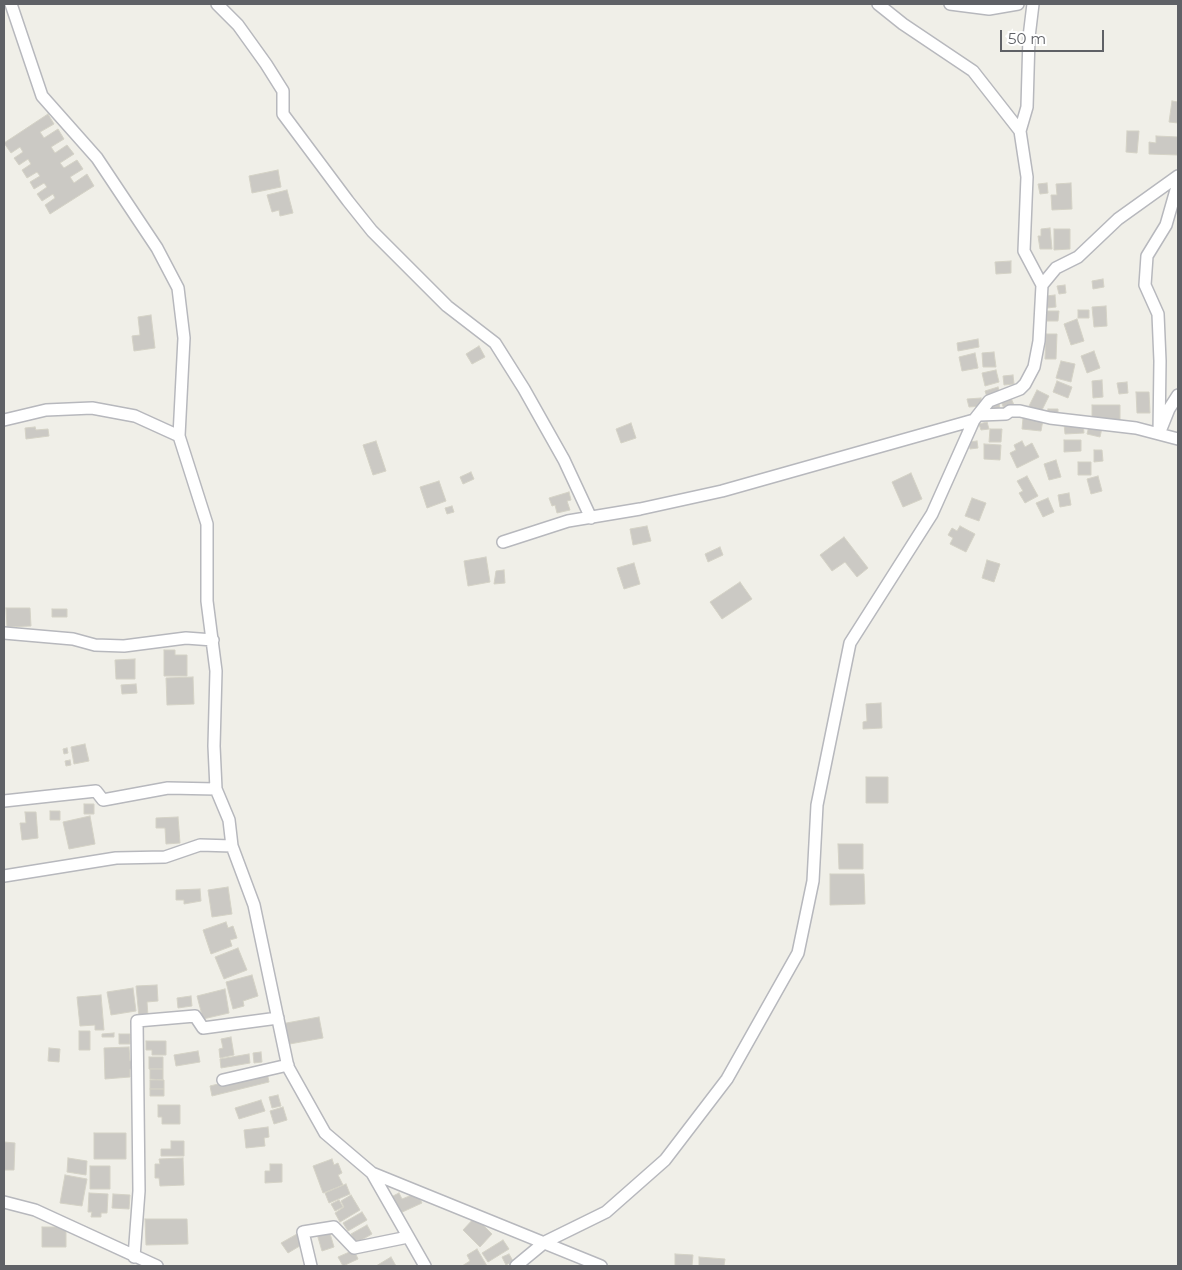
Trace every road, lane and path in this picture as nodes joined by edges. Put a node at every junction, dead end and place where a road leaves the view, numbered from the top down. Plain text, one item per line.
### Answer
1 (11, 4) edge
2 (217, 4) edge
3 (878, 4) edge
4 (950, 4) edge
5 (1018, 4) edge
6 (1033, 4) edge
7 (1020, 131) junction
8 (1178, 176) edge
9 (1178, 183) edge
10 (1042, 285) junction
11 (1178, 395) edge
12 (977, 417) junction
13 (4, 420) edge
14 (1159, 434) junction
15 (179, 436) junction
16 (1178, 440) edge
17 (591, 518) junction
18 (503, 542) dead end
19 (4, 633) edge
20 (213, 640) junction
21 (216, 790) junction
22 (4, 801) edge
23 (232, 846) junction
24 (4, 876) edge
25 (278, 1018) junction
26 (288, 1065) junction
27 (222, 1080) dead end
28 (372, 1173) junction
29 (4, 1202) edge
30 (408, 1237) junction
31 (545, 1242) junction
32 (134, 1257) junction
33 (157, 1266) edge
34 (311, 1266) edge
35 (425, 1266) edge
36 (516, 1266) edge
37 (601, 1266) edge

1 - 15 street
2 - 17 street
3 - 7 street
4 - 5 street
6 - 7 street
7 - 10 street
8 - 10 street
9 - 14 street
10 - 12 street
11 - 14 street
12 - 14 street
12 - 17 street
12 - 31 street
13 - 15 street
14 - 16 street
15 - 20 street
17 - 18 street
19 - 20 street
20 - 21 street
21 - 22 street
21 - 23 street
23 - 24 street
23 - 25 street
25 - 26 street
25 - 32 street
26 - 27 street
26 - 28 street
28 - 30 street
28 - 31 street
29 - 32 street
30 - 34 street
30 - 35 street
31 - 36 street
31 - 37 street
32 - 33 street

